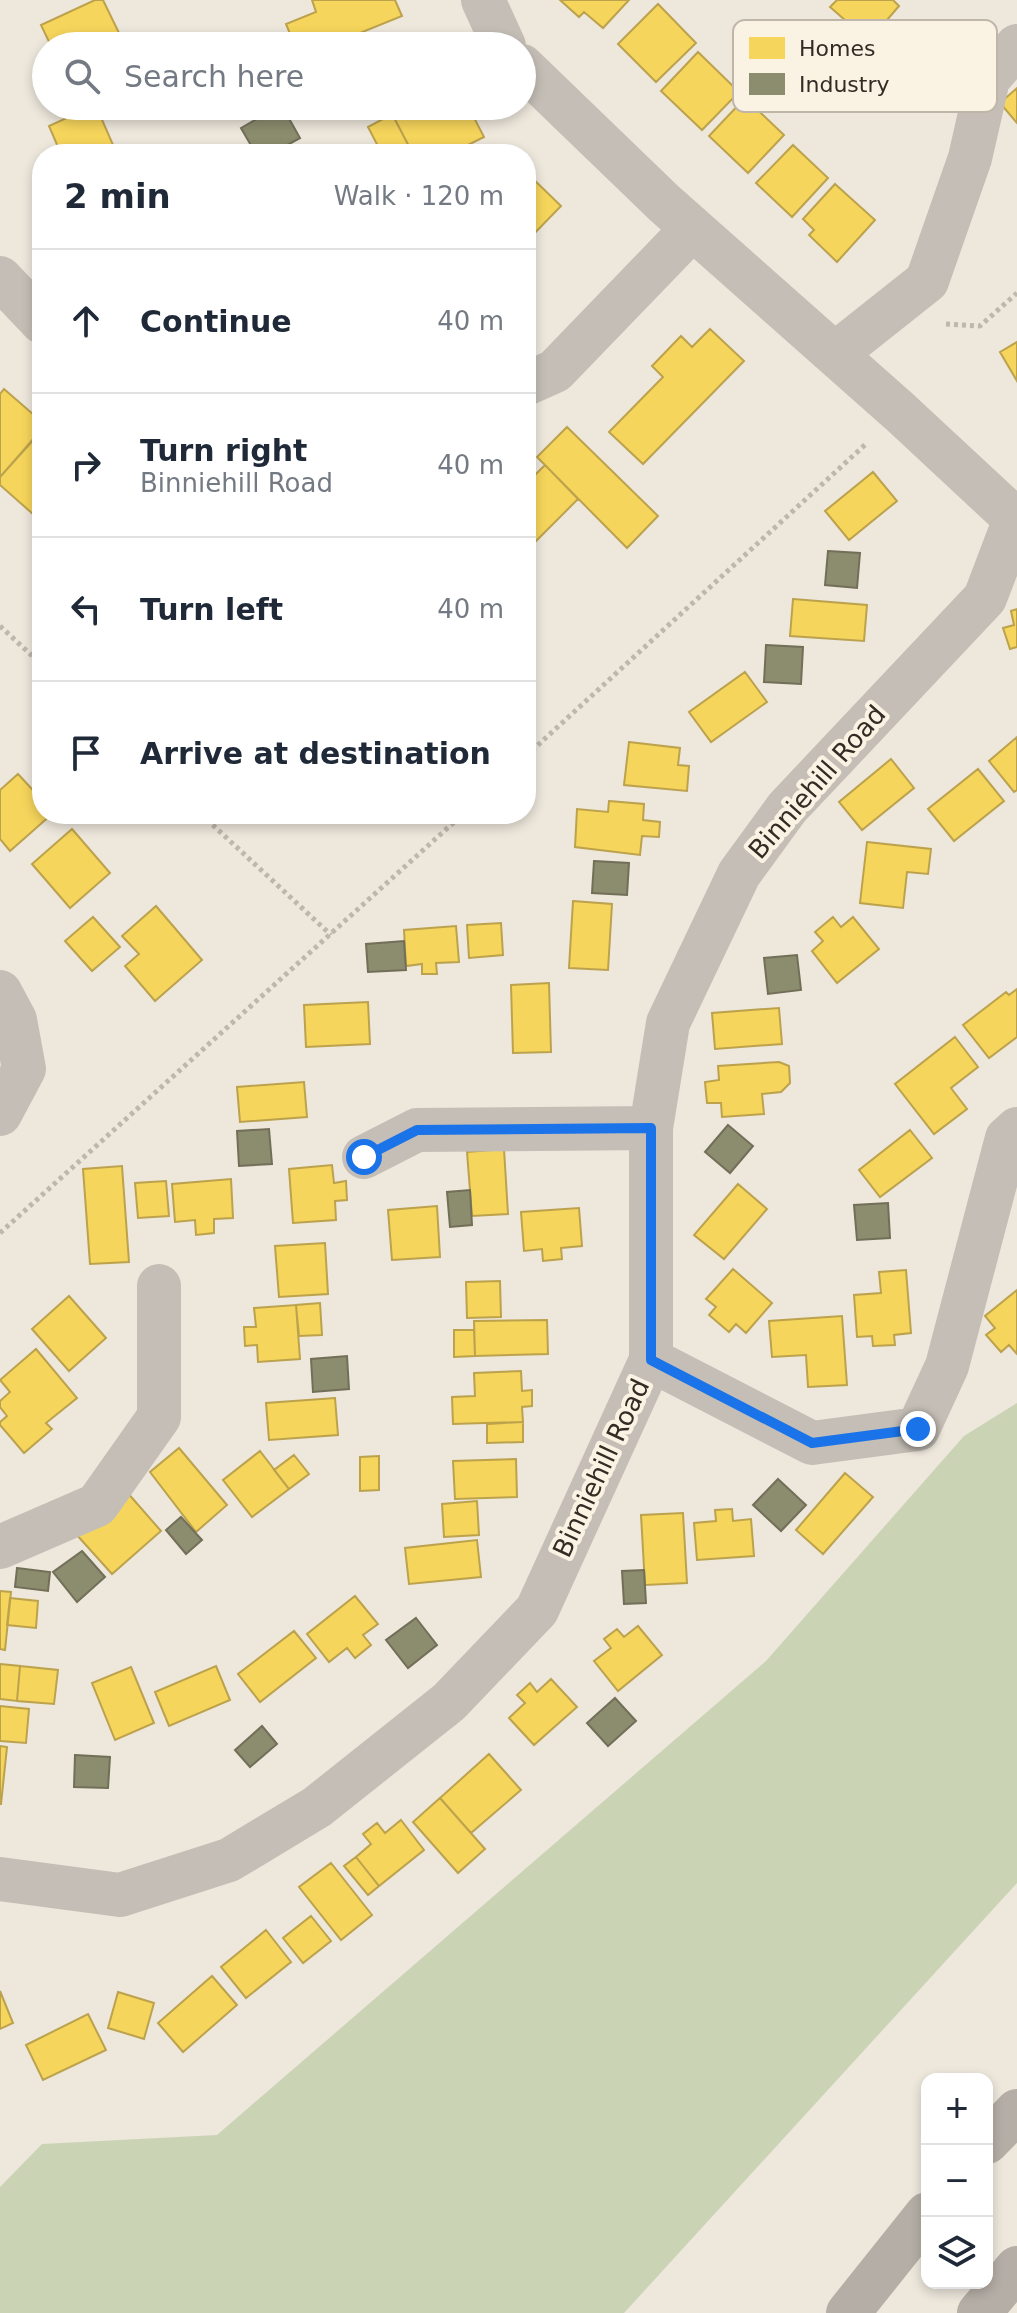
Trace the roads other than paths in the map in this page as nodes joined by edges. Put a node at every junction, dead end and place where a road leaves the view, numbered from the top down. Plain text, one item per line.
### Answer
1 (483, 0) edge
2 (498, 32) edge
3 (1017, 46) edge
4 (997, 69) edge
5 (536, 79) edge
6 (980, 112) edge
7 (692, 229) junction
8 (0, 278) edge
9 (32, 312) edge
10 (835, 354) junction
11 (536, 380) edge
12 (1016, 519) edge
13 (0, 992) edge
14 (0, 1114) edge
15 (651, 1128) junction
16 (1017, 1129) edge
17 (364, 1157) dead end
18 (159, 1286) dead end
19 (651, 1360) junction
20 (0, 1547) edge
21 (0, 1879) edge
22 (1017, 2111) edge
23 (993, 2136) edge
24 (925, 2217) edge
25 (1017, 2268) edge
26 (848, 2313) edge
27 (979, 2313) edge

1 - 2 street
3 - 4 street
5 - 7 street, Binniehill Road
6 - 10 street
7 - 10 street, Binniehill Road
7 - 11 street
8 - 9 street
10 - 12 street, Binniehill Road
12 - 15 street, Binniehill Road
13 - 14 street
15 - 17 street
15 - 19 street, Binniehill Road
16 - 19 street
18 - 20 street
19 - 21 street, Binniehill Road
22 - 23 highway
24 - 26 highway
25 - 27 highway

